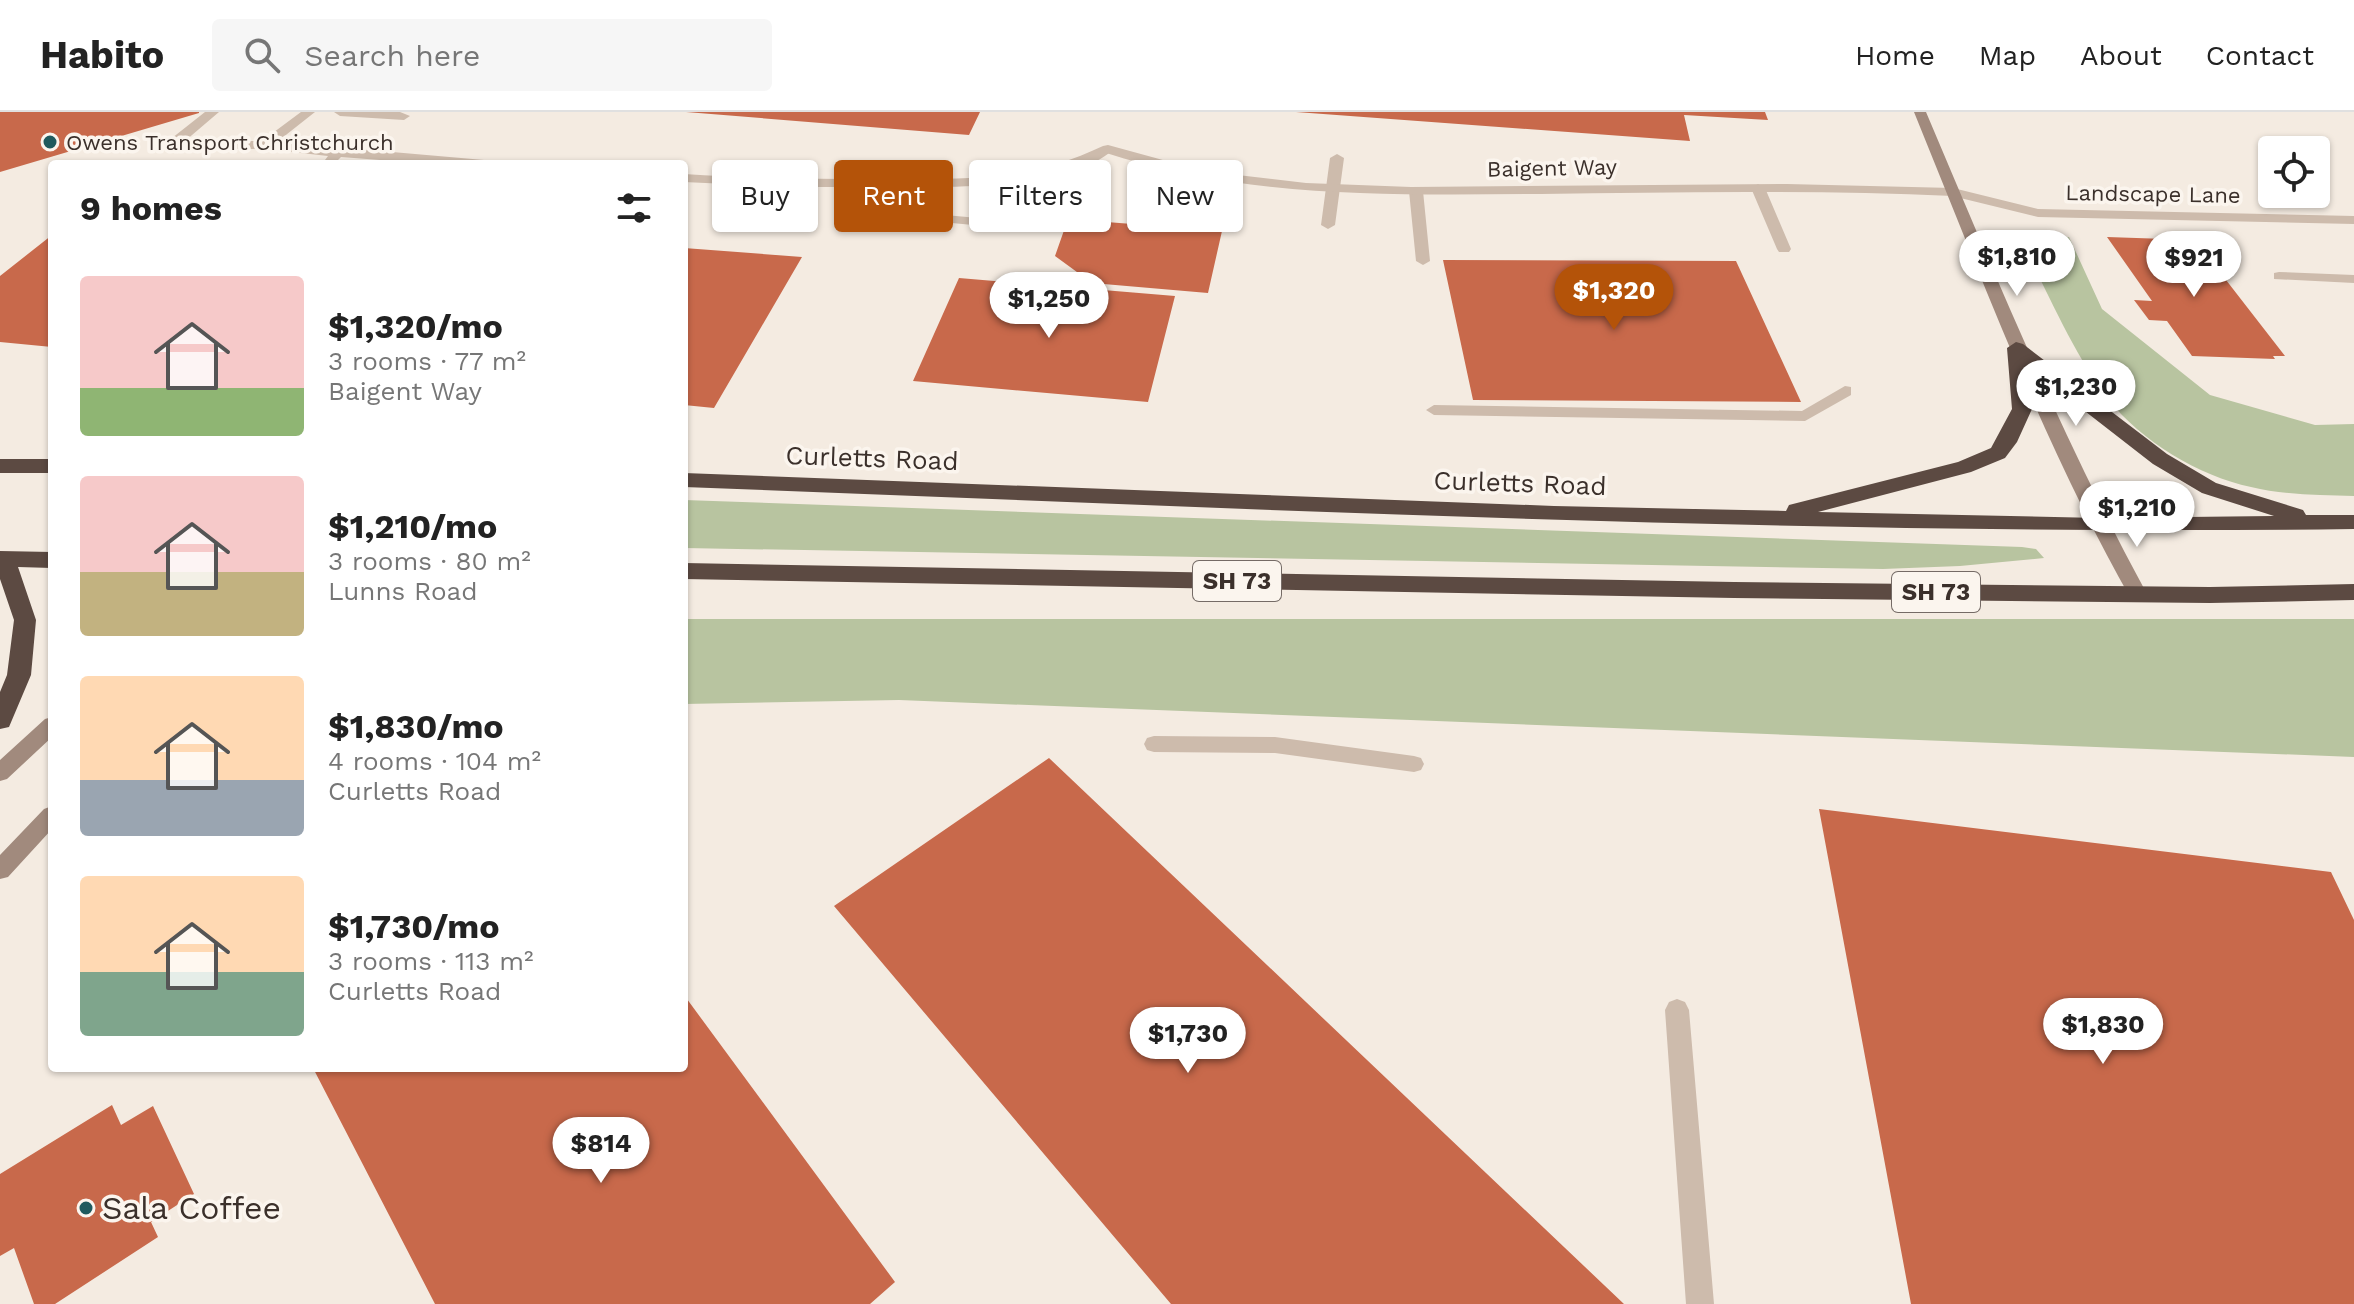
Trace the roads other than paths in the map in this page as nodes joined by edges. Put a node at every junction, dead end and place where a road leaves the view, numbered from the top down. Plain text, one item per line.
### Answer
1 (213, 112) edge
2 (309, 112) edge
3 (340, 112) edge
4 (1920, 112) edge
5 (404, 116) dead end
6 (265, 145) junction
7 (338, 153) junction
8 (1337, 158) dead end
9 (330, 160) edge
10 (431, 160) edge
11 (688, 178) edge
12 (712, 179) edge
13 (953, 183) edge
14 (1758, 188) junction
15 (1332, 189) junction
16 (1416, 191) junction
17 (1953, 192) junction
18 (2354, 220) edge
19 (1328, 225) dead end
20 (1784, 249) dead end
21 (1423, 261) dead end
22 (2279, 276) dead end
23 (2354, 279) edge
24 (2016, 348) junction
25 (1845, 391) dead end
26 (1434, 410) dead end
27 (0, 466) edge
28 (48, 466) edge
29 (688, 480) edge
30 (1769, 517) junction
31 (2321, 522) junction
32 (2354, 522) edge
33 (2099, 525) junction
34 (2, 559) edge
35 (48, 560) edge
36 (688, 571) edge
37 (741, 572) junction
38 (688, 580) edge
39 (2354, 592) edge
40 (2138, 594) junction
41 (0, 720) edge
42 (48, 729) edge
43 (1154, 744) dead end
44 (1414, 764) dead end
45 (0, 773) edge
46 (48, 819) edge
47 (0, 870) edge
48 (1677, 1010) dead end
49 (1700, 1304) edge

1 - 6 street
2 - 6 street
3 - 5 street
4 - 17 street
6 - 7 street
7 - 9 street
7 - 10 street
8 - 15 street
11 - 12 street
13 - 15 street, Baigent Way
14 - 16 street, Baigent Way
14 - 17 street, Baigent Way
14 - 20 street
15 - 16 street, Baigent Way
15 - 19 street
16 - 21 street
17 - 18 street, Landscape Lane
17 - 24 street
22 - 23 street
24 - 30 highway
24 - 31 highway
24 - 33 street
25 - 26 street
27 - 28 highway
29 - 30 highway, Curletts Road
30 - 33 highway, Curletts Road
31 - 32 highway, Curletts Road
31 - 33 highway, Curletts Road
33 - 40 street
34 - 35 highway
34 - 41 highway
36 - 37 highway, SH 73
37 - 38 highway
37 - 40 highway, SH 73
39 - 40 highway, SH 73
42 - 45 street
43 - 44 street
46 - 47 street
48 - 49 street

